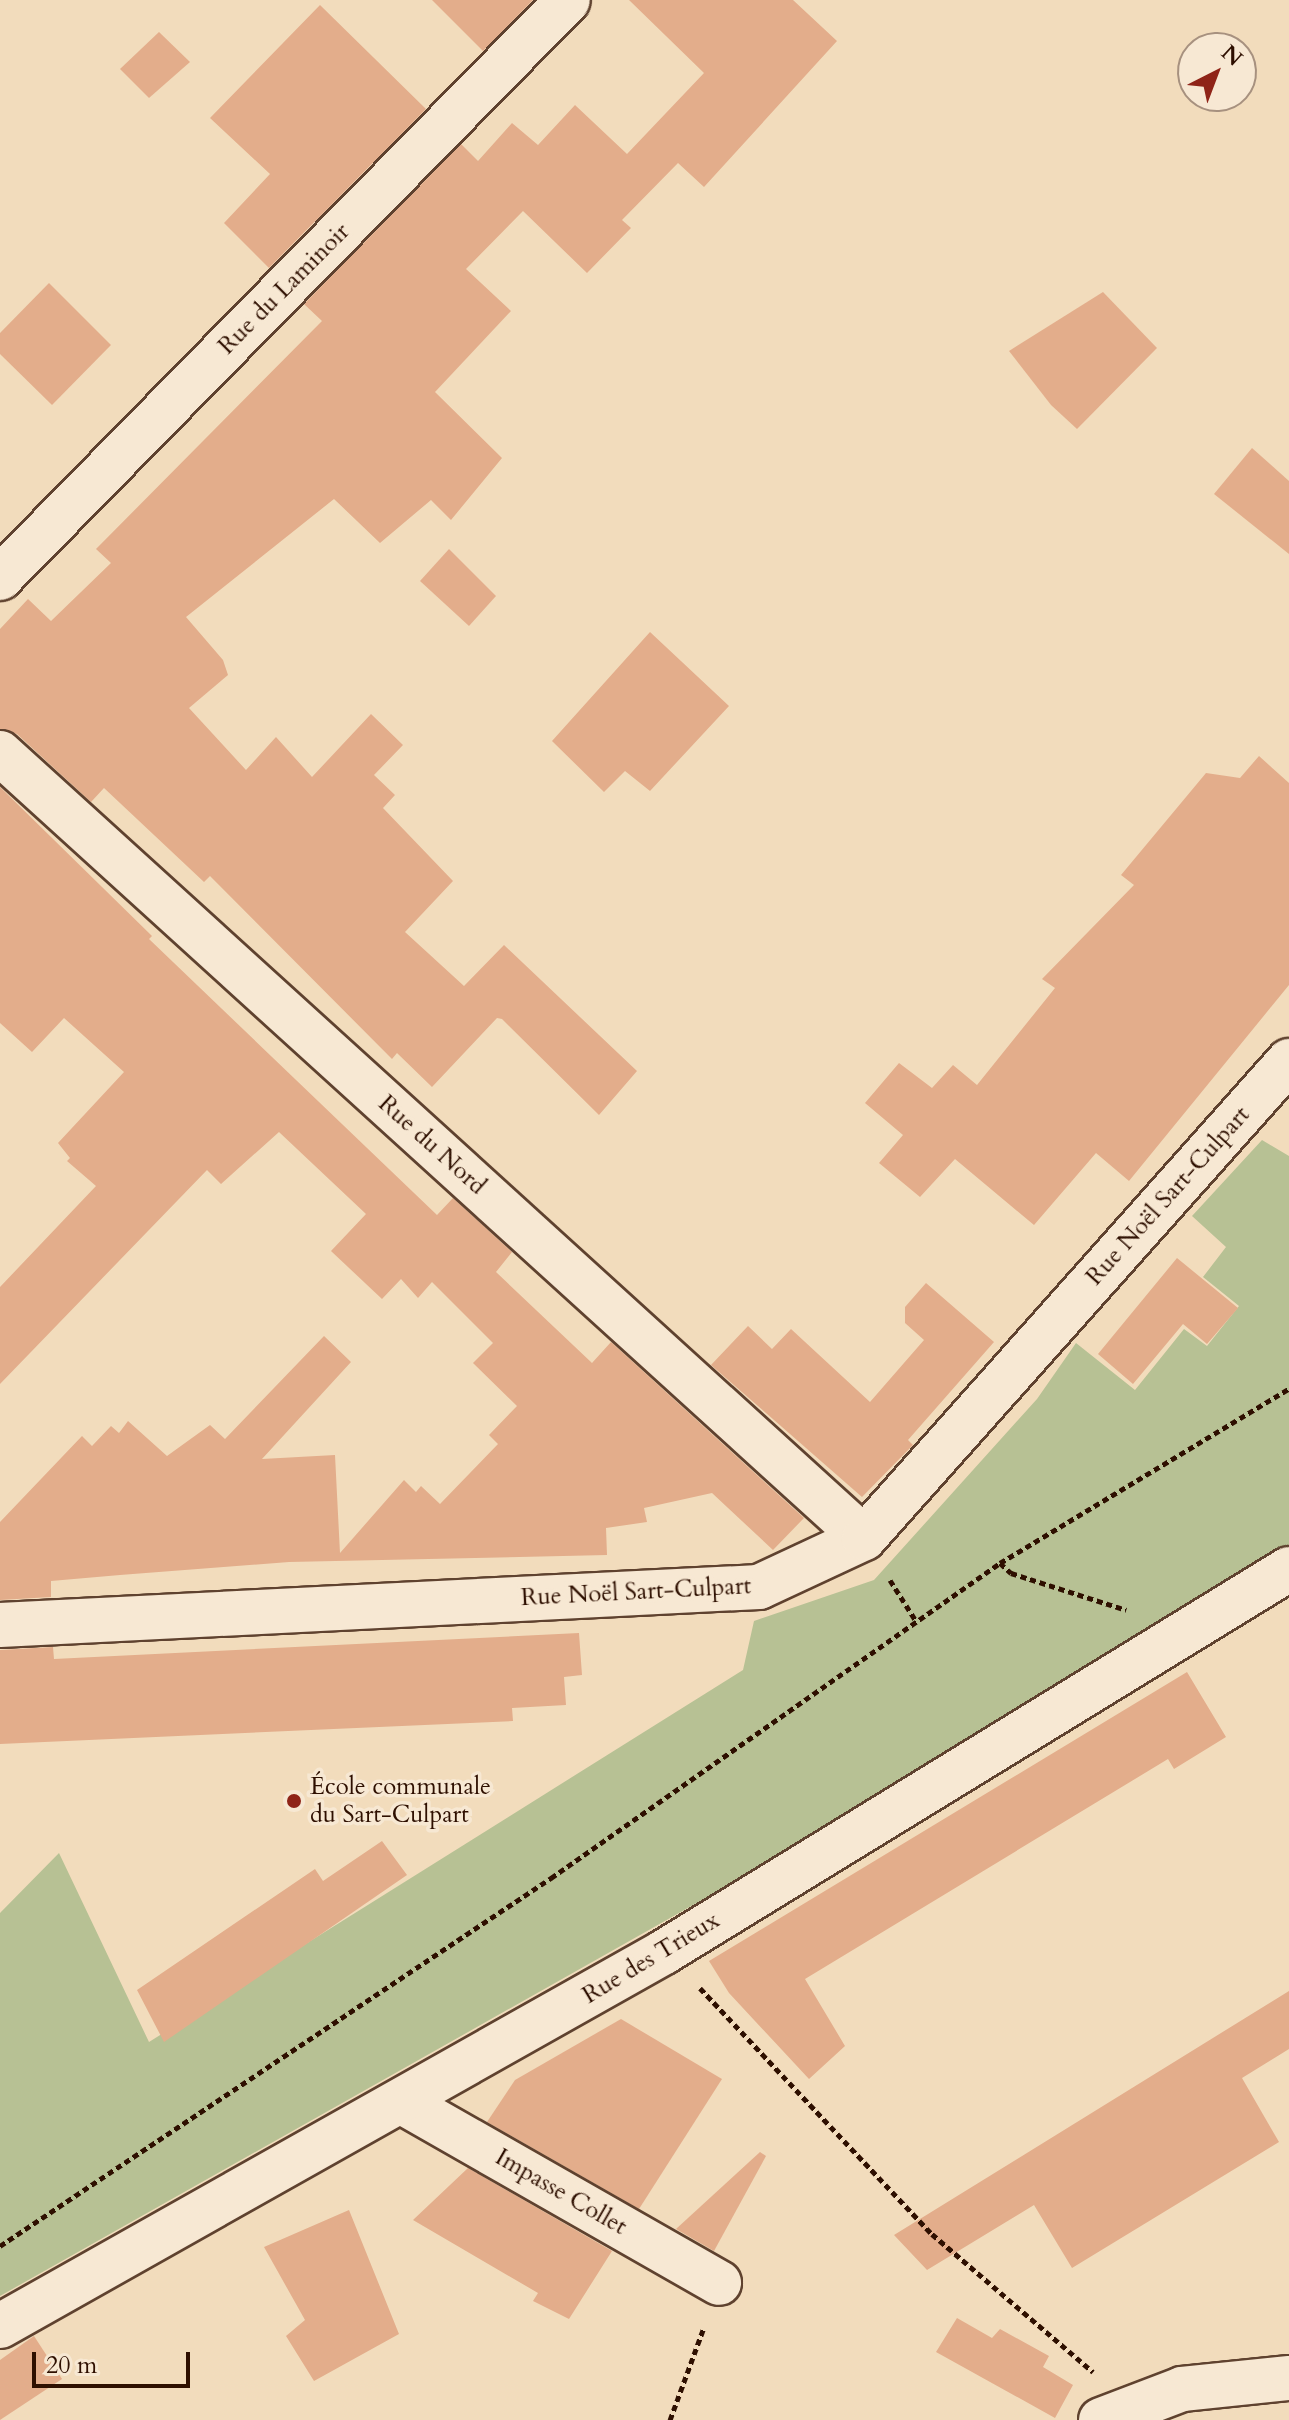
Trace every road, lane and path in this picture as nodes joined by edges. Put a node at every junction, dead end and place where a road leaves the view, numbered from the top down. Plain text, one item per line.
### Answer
1 (568, 0) edge
2 (0, 578) edge
3 (0, 753) edge
4 (1289, 1061) edge
5 (1289, 1389) edge
6 (864, 1538) junction
7 (1000, 1563) junction
8 (1289, 1569) edge
9 (1133, 1612) dead end
10 (0, 1625) edge
11 (664, 1952) junction
12 (402, 2102) junction
13 (0, 2246) edge
14 (719, 2283) joint
15 (0, 2326) edge
16 (1289, 2378) edge
17 (1118, 2411) edge
18 (670, 2420) edge

1 - 2 street, Rue du Laminoir
3 - 6 street, Rue du Nord
4 - 6 street, Rue Noël Sart-Culpart
5 - 7 path
6 - 10 street, Rue Noël Sart-Culpart
7 - 9 path
7 - 13 path
8 - 11 street, Rue des Trieux
11 - 12 street, Rue des Trieux
11 - 17 path
12 - 14 street, Impasse Collet
12 - 15 street, Rue des Trieux
14 - 18 path
16 - 17 street

